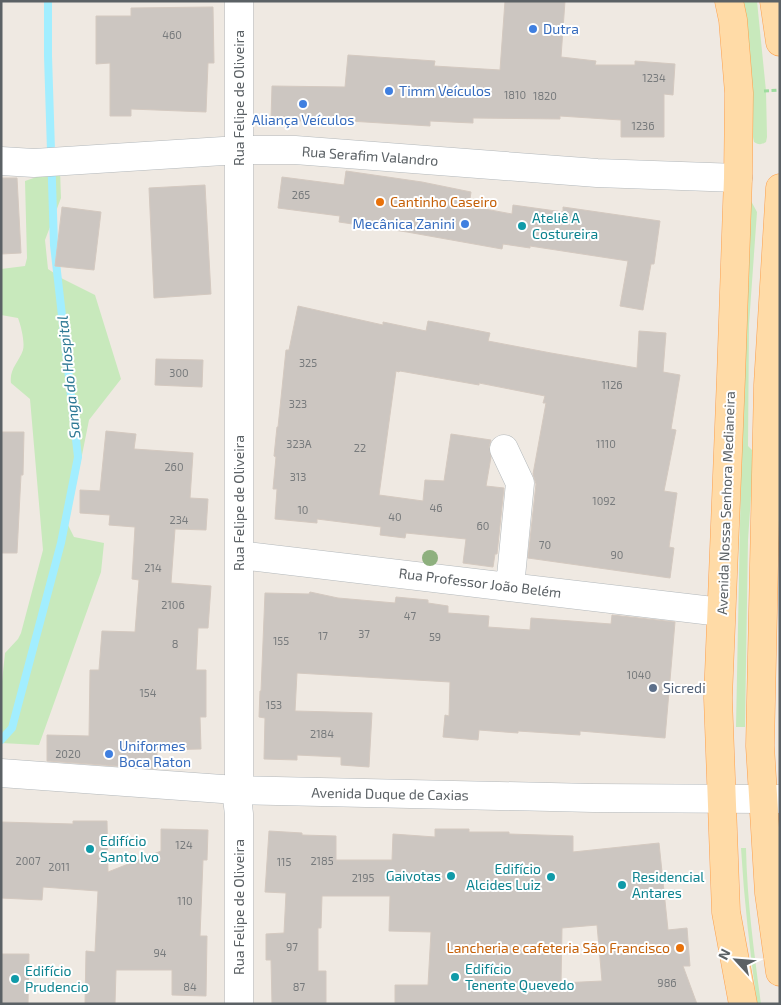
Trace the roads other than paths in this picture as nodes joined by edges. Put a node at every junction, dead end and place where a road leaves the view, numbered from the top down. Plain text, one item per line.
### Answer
1 (239, 1) edge
2 (729, 1) edge
3 (774, 1) edge
4 (780, 42) edge
5 (239, 150) junction
6 (1, 160) edge
7 (738, 178) junction
8 (780, 188) edge
9 (777, 230) junction
10 (504, 449) dead end
11 (772, 546) edge
12 (239, 555) junction
13 (510, 587) junction
14 (721, 612) junction
15 (1, 773) edge
16 (236, 790) junction
17 (722, 799) junction
18 (771, 799) edge
19 (780, 972) edge
20 (239, 1004) edge
21 (743, 1004) edge

1 - 5 street, Rua Felipe de Oliveira
2 - 7 main road, Avenida Nossa Senhora Medianeira
3 - 4 main road
5 - 6 street, Rua Serafim Valandro
5 - 7 street, Rua Serafim Valandro
5 - 12 street, Rua Felipe de Oliveira
7 - 9 main road
7 - 14 main road, Avenida Nossa Senhora Medianeira
8 - 9 main road
9 - 11 main road
10 - 13 street
11 - 18 main road
12 - 13 street, Rua Professor João Belém
12 - 16 street, Rua Felipe de Oliveira
13 - 14 street, Rua Professor João Belém
14 - 17 main road, Avenida Nossa Senhora Medianeira
15 - 16 street, Avenida Duque de Caxias
16 - 17 street, Avenida Duque de Caxias
16 - 20 street, Rua Felipe de Oliveira
17 - 18 street, Avenida Duque de Caxias
17 - 21 main road, Avenida Nossa Senhora Medianeira
18 - 19 main road

